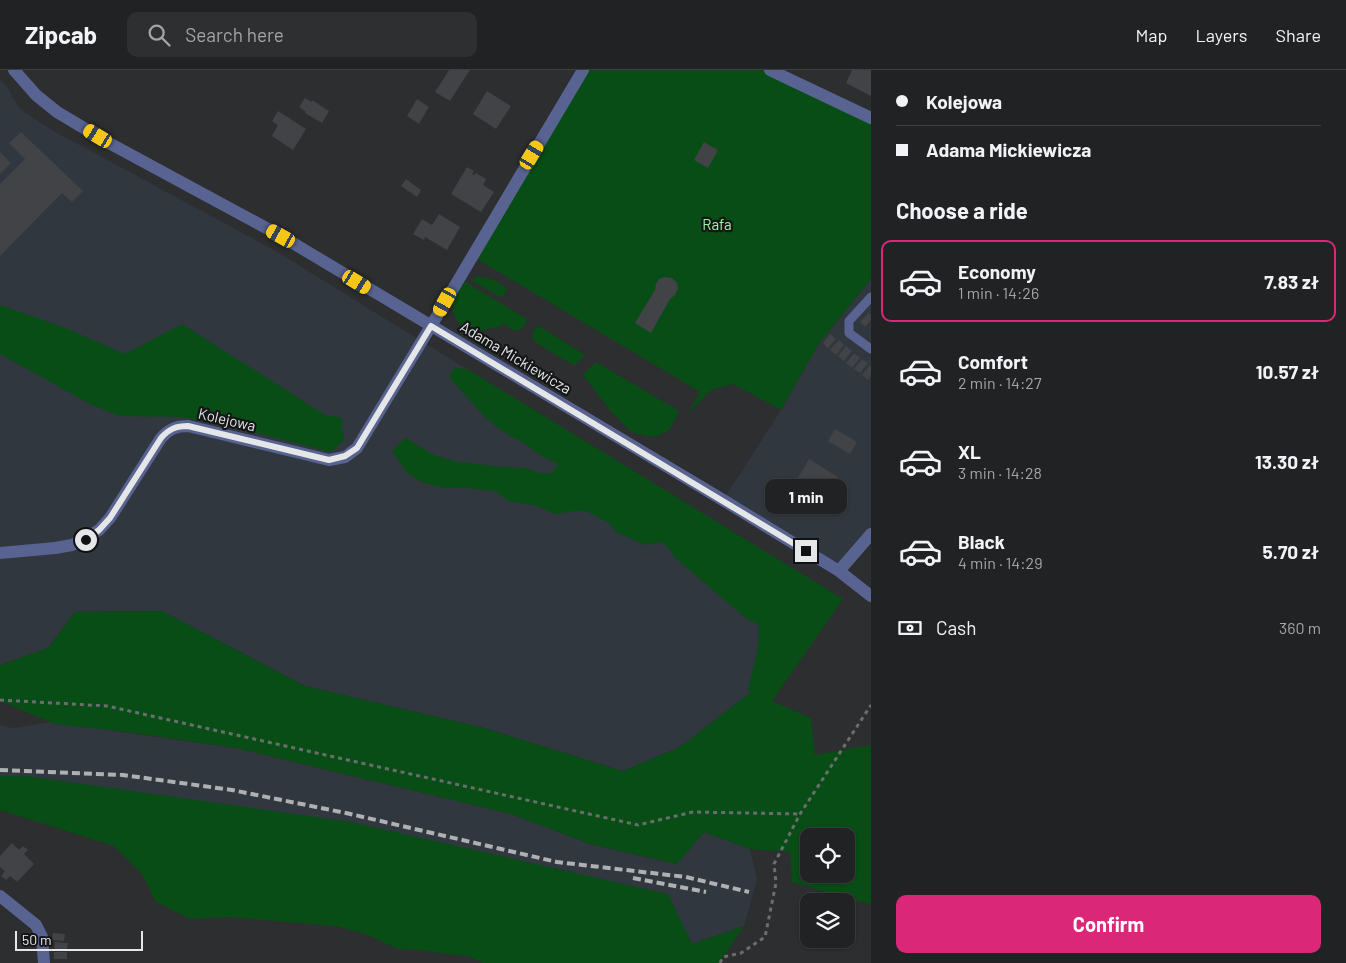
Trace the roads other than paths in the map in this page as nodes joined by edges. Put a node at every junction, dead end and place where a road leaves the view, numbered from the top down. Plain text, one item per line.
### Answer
1 (15, 70) edge
2 (583, 70) edge
3 (770, 70) edge
4 (871, 118) edge
5 (871, 297) edge
6 (431, 326) junction
7 (871, 349) edge
8 (871, 534) edge
9 (0, 553) edge
10 (839, 571) junction
11 (871, 596) edge
12 (0, 896) edge
13 (44, 963) edge

1 - 6 street, Adama Mickiewicza
2 - 6 street, Kolejowa
3 - 4 street
5 - 7 lane
6 - 9 street, Kolejowa
6 - 10 street, Adama Mickiewicza
8 - 10 street
10 - 11 street, Adama Mickiewicza
12 - 13 street

